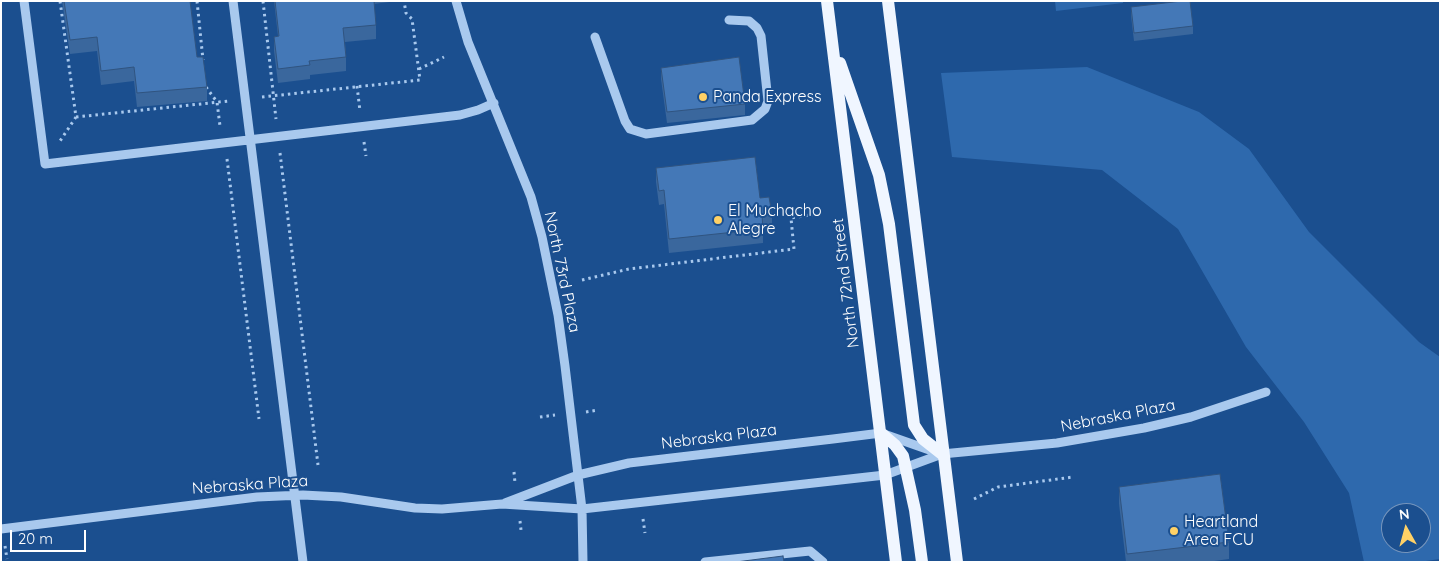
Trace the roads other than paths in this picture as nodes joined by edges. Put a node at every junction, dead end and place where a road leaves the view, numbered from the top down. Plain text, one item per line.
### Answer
1 (24, 1) edge
2 (233, 1) edge
3 (456, 1) edge
4 (827, 1) edge
5 (888, 1) edge
6 (729, 20) dead end
7 (831, 34) junction
8 (595, 37) dead end
9 (494, 103) junction
10 (250, 140) junction
11 (1266, 392) dead end
12 (881, 433) junction
13 (942, 454) junction
14 (906, 468) junction
15 (578, 475) junction
16 (885, 475) junction
17 (295, 495) junction
18 (502, 504) junction
19 (582, 509) junction
20 (1, 529) edge
21 (303, 562) edge
22 (583, 562) edge
23 (705, 562) edge
24 (824, 562) edge
25 (896, 562) edge
26 (922, 562) edge
27 (957, 562) edge

1 - 10 street
2 - 10 street
3 - 9 street, North 73rd Plaza
4 - 7 main road, North 72nd Street
5 - 13 main road
6 - 8 street
7 - 12 main road, North 72nd Street
7 - 13 main road
9 - 10 street
9 - 15 street, North 73rd Plaza
10 - 17 street
11 - 13 street, Nebraska Plaza
12 - 13 street, Nebraska Plaza
12 - 14 main road
12 - 15 street, Nebraska Plaza
12 - 16 main road, North 72nd Street
13 - 14 street, Nebraska Plaza
13 - 27 main road
14 - 16 street, Nebraska Plaza
14 - 26 main road
15 - 18 street, Nebraska Plaza
15 - 19 street, North 73rd Plaza
16 - 19 street, Nebraska Plaza
16 - 25 main road, North 72nd Street
17 - 18 street, Nebraska Plaza
17 - 20 street, Nebraska Plaza
17 - 21 street
18 - 19 street, Nebraska Plaza
19 - 22 street, North 73rd Plaza
23 - 24 street

